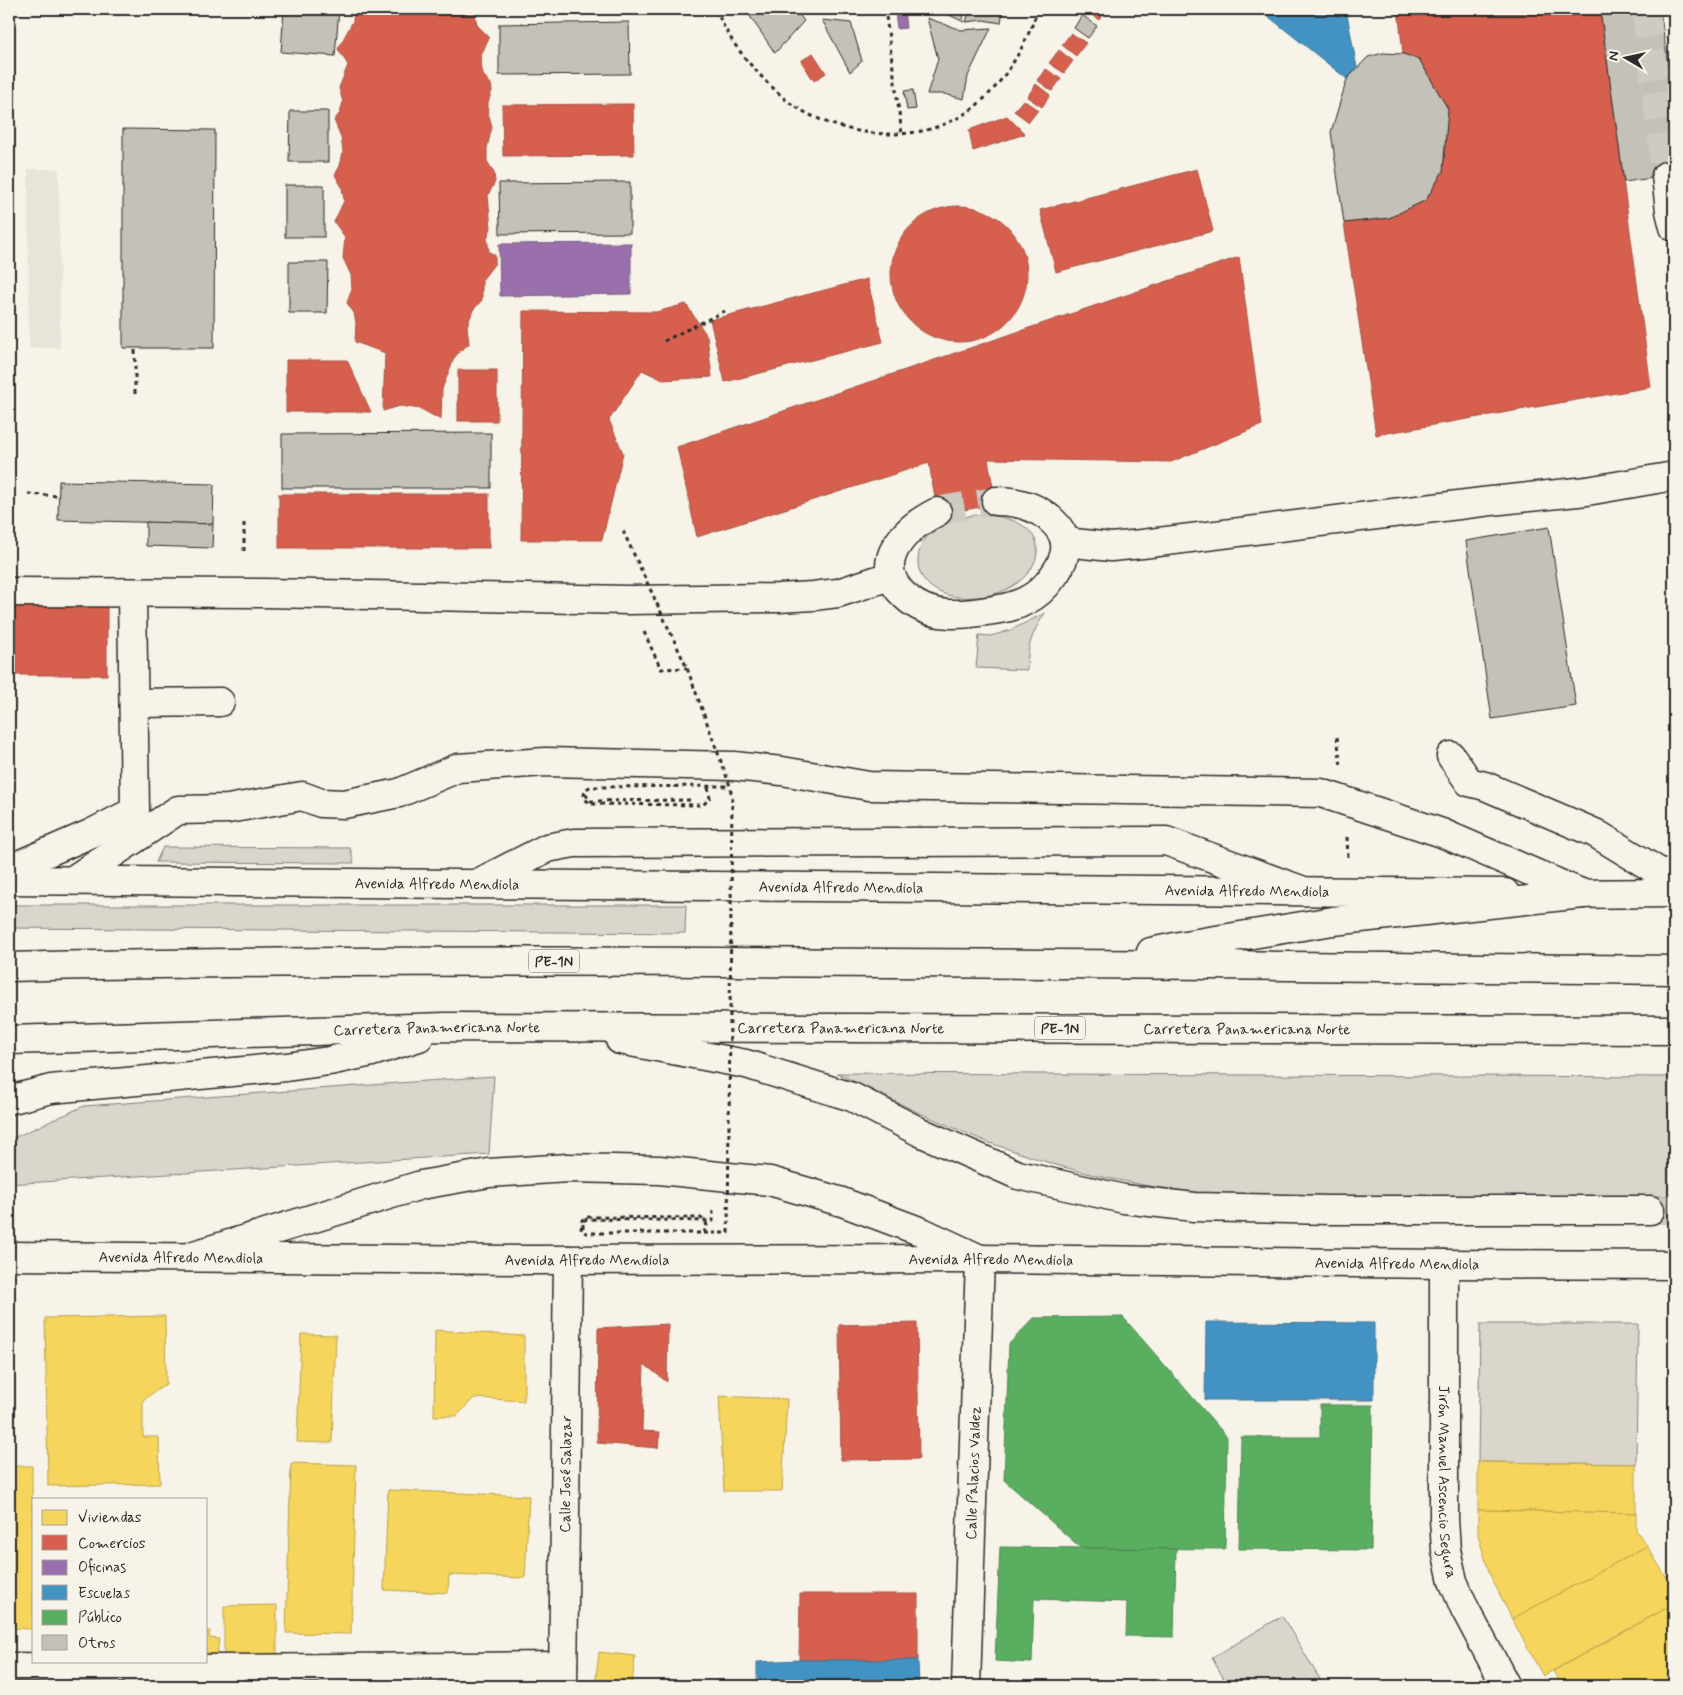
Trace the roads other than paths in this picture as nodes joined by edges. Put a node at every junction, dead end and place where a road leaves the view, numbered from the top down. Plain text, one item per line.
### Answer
1 (1666, 176) tunnel mouth
2 (1674, 227) edge
3 (1674, 476) edge
4 (996, 501) tunnel mouth
5 (938, 512) tunnel mouth
6 (1065, 542) junction
7 (890, 576) junction
8 (9, 592) edge
9 (132, 592) junction
10 (220, 702) dead end
11 (135, 703) junction
12 (1451, 756) dead end
13 (9, 869) edge
14 (9, 880) edge
15 (73, 880) junction
16 (1674, 881) edge
17 (478, 883) junction
18 (1305, 891) junction
19 (1674, 893) edge
20 (1583, 894) junction
21 (1100, 963) junction
22 (9, 967) edge
23 (1674, 970) edge
24 (446, 1028) junction
25 (555, 1028) junction
26 (1674, 1030) edge
27 (9, 1040) edge
28 (9, 1100) edge
29 (1650, 1210) tunnel mouth
30 (9, 1256) edge
31 (184, 1258) junction
32 (980, 1259) junction
33 (568, 1260) junction
34 (1444, 1264) junction
35 (1674, 1265) edge
36 (9, 1667) edge
37 (563, 1676) edge
38 (966, 1686) edge
39 (1506, 1686) edge

1 - 2 main road
3 - 6 main road
4 - 6 main road
5 - 7 main road
6 - 7 main road
7 - 9 main road
8 - 9 main road
9 - 11 main road
10 - 11 main road
11 - 13 main road
12 - 16 main road
14 - 15 main road, Avenida Alfredo Mendiola
15 - 17 main road, Avenida Alfredo Mendiola
15 - 20 main road
17 - 18 main road, Avenida Alfredo Mendiola
17 - 18 main road
18 - 20 main road, Avenida Alfredo Mendiola
19 - 20 main road, Avenida Alfredo Mendiola
20 - 21 main road
21 - 22 main road, PE-1N
21 - 23 main road, PE-1N
24 - 25 main road, Carretera Panamericana Norte / PE-1N
24 - 27 main road, Carretera Panamericana Norte / PE-1N
24 - 28 main road
25 - 26 main road, Carretera Panamericana Norte / PE-1N
25 - 29 main road
30 - 31 main road, Avenida Alfredo Mendiola
31 - 32 main road
31 - 33 main road, Avenida Alfredo Mendiola
32 - 33 main road, Avenida Alfredo Mendiola
32 - 34 main road, Avenida Alfredo Mendiola
32 - 38 main road, Calle Palacios Valdez
33 - 37 main road, Calle José Salazar
34 - 35 main road, Avenida Alfredo Mendiola
34 - 39 main road, Jirón Manuel Ascencio Segura
36 - 37 main road

